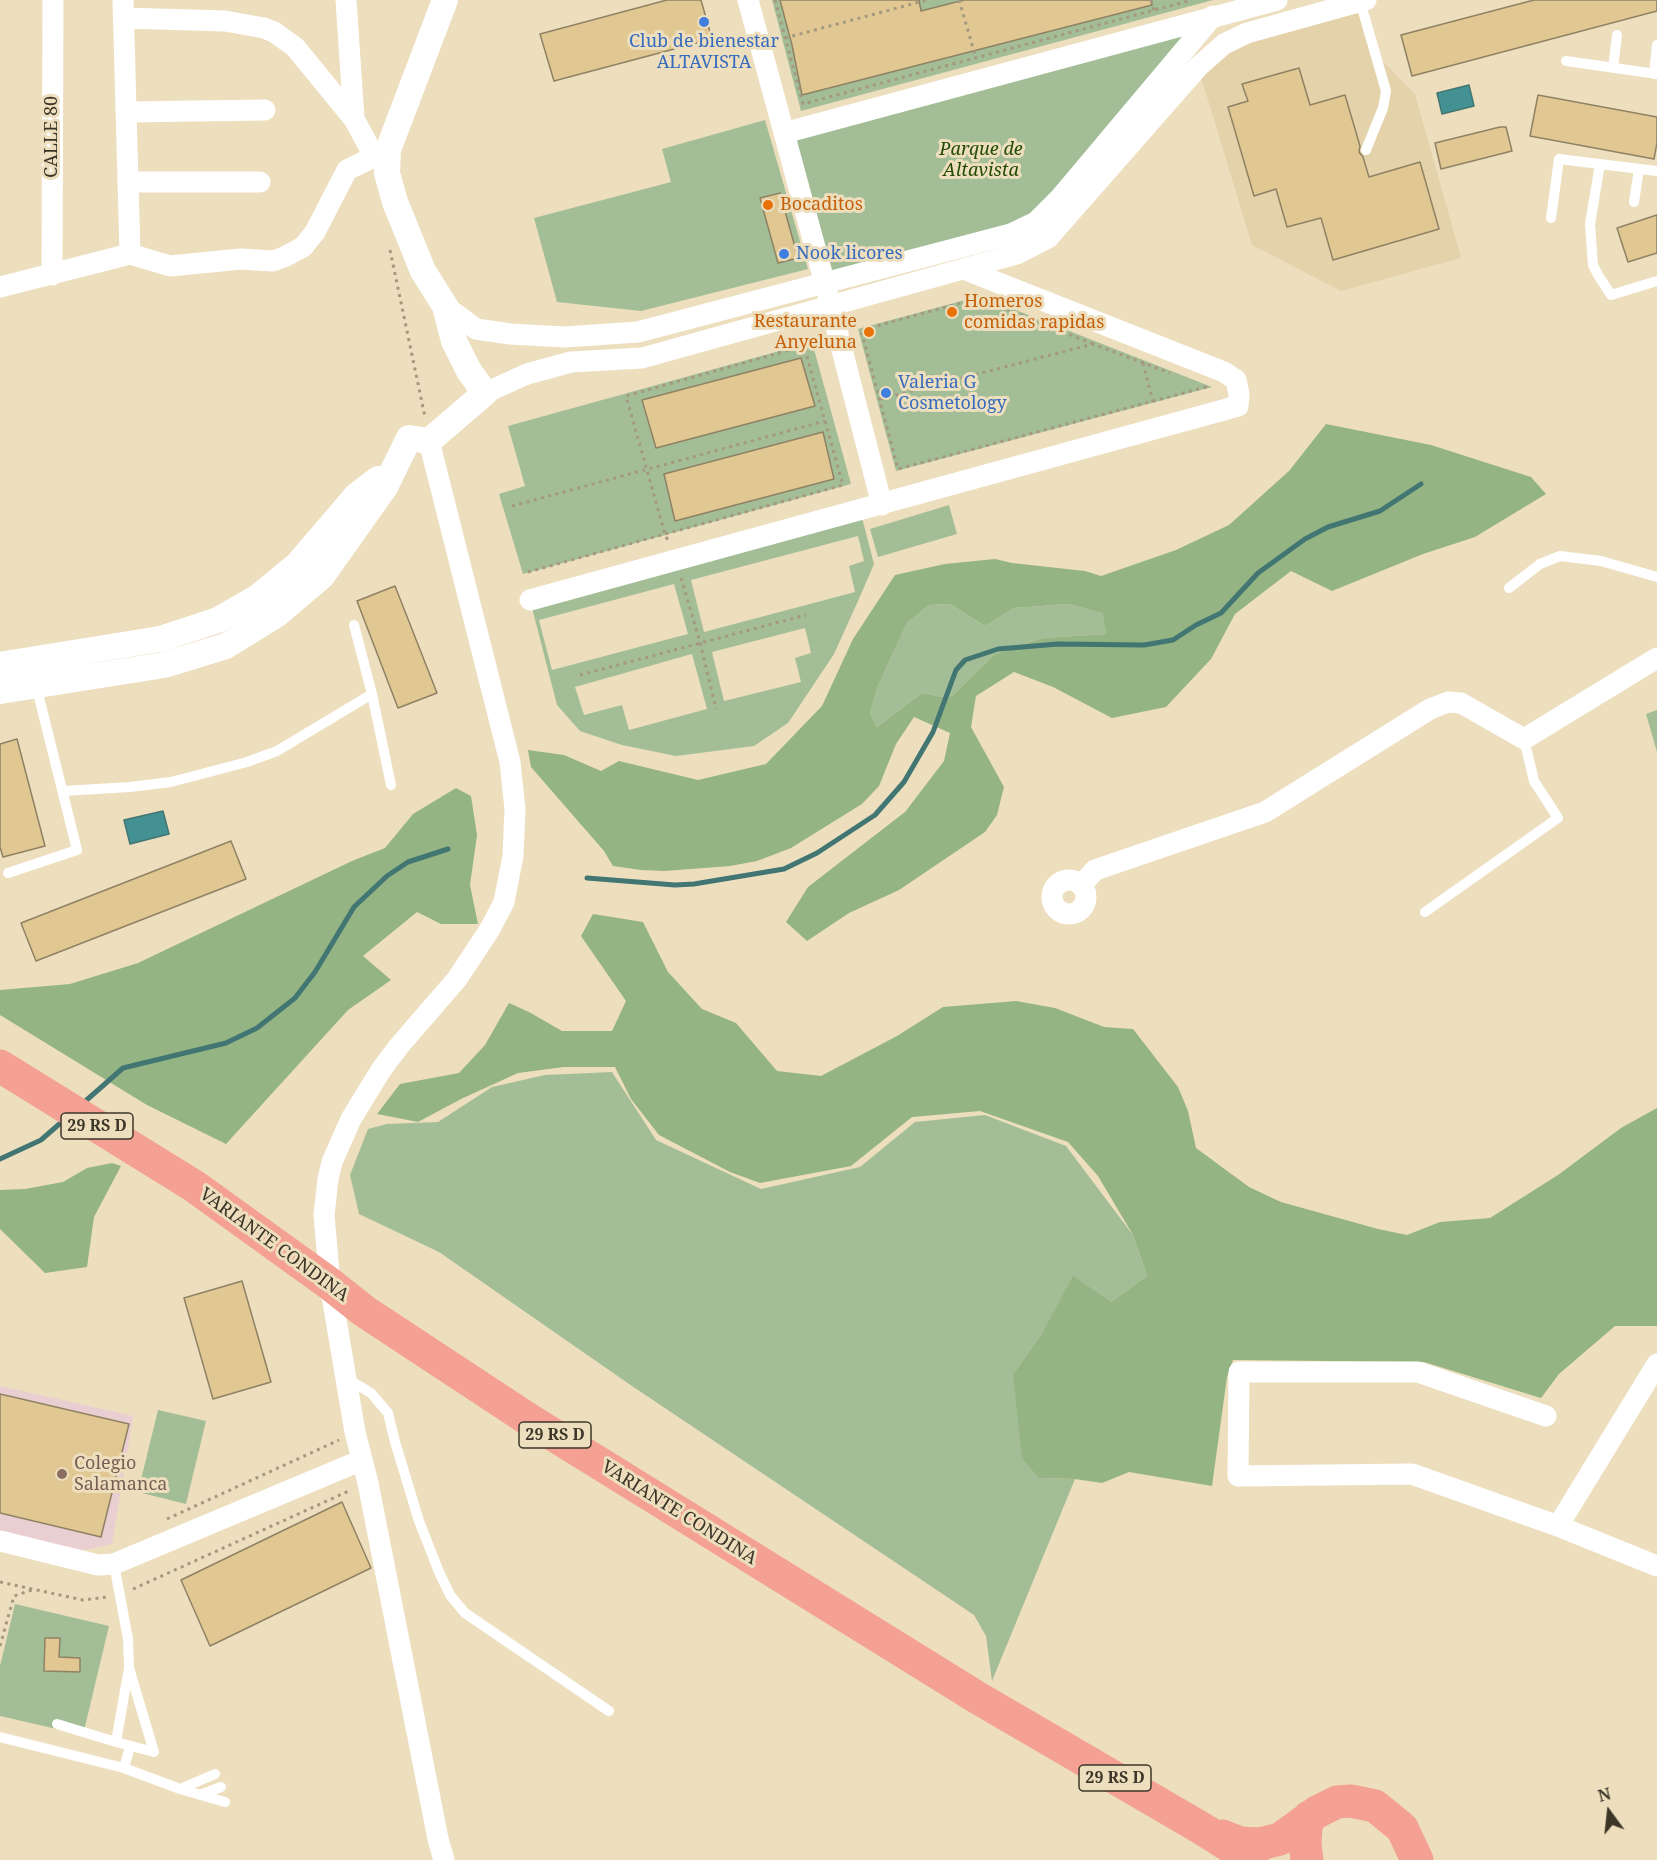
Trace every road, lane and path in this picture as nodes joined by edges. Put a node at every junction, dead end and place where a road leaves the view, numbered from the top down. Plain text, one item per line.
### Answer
1 (52, 0) edge
2 (346, 0) edge
3 (445, 0) edge
4 (748, 0) edge
5 (775, 0) edge
6 (927, 0) edge
7 (959, 0) edge
8 (1151, 0) edge
9 (1192, 0) edge
10 (1277, 0) edge
11 (1362, 0) edge
12 (124, 9) edge
13 (1154, 10) junction
14 (1213, 16) junction
15 (1617, 35) dead end
16 (785, 38) junction
17 (1657, 45) edge
18 (976, 58) junction
19 (1566, 61) dead end
20 (1613, 68) junction
21 (1655, 74) edge
22 (265, 111) dead end
23 (126, 112) junction
24 (354, 119) junction
25 (784, 133) junction
26 (1366, 150) dead end
27 (381, 153) junction
28 (1600, 164) junction
29 (1639, 169) junction
30 (1657, 171) edge
31 (128, 182) junction
32 (260, 182) dead end
33 (1634, 202) dead end
34 (1551, 218) dead end
35 (390, 247) dead end
36 (130, 254) junction
37 (966, 270) junction
38 (52, 275) junction
39 (1657, 280) edge
40 (825, 284) junction
41 (0, 286) edge
42 (445, 306) junction
43 (831, 306) junction
44 (1094, 344) junction
45 (1143, 363) junction
46 (1174, 375) dead end
47 (1196, 383) dead end
48 (485, 393) junction
49 (881, 399) junction
50 (1153, 402) junction
51 (825, 421) junction
52 (429, 441) junction
53 (646, 469) junction
54 (387, 480) junction
55 (882, 505) junction
56 (512, 506) dead end
57 (665, 534) junction
58 (676, 561) junction
59 (528, 572) dead end
60 (1657, 577) edge
61 (1509, 588) dead end
62 (530, 600) dead end
63 (806, 615) dead end
64 (354, 625) dead end
65 (700, 642) junction
66 (1657, 658) edge
67 (0, 665) edge
68 (579, 675) dead end
69 (36, 685) junction
70 (0, 691) edge
71 (372, 694) junction
72 (716, 709) dead end
73 (1524, 740) junction
74 (391, 785) dead end
75 (63, 791) junction
76 (8, 873) dead end
77 (1081, 885) dead end
78 (1425, 912) dead end
79 (0, 1066) edge
80 (330, 1284) junction
81 (1657, 1364) edge
82 (346, 1378) junction
83 (1546, 1416) dead end
84 (355, 1432) junction
85 (362, 1460) junction
86 (368, 1482) junction
87 (165, 1520) dead end
88 (1558, 1526) junction
89 (0, 1541) edge
90 (114, 1564) junction
91 (1657, 1566) edge
92 (0, 1582) edge
93 (34, 1589) junction
94 (120, 1595) junction
95 (0, 1646) edge
96 (129, 1668) junction
97 (609, 1711) dead end
98 (57, 1724) dead end
99 (0, 1737) edge
100 (116, 1742) junction
101 (130, 1747) junction
102 (124, 1768) junction
103 (215, 1774) dead end
104 (220, 1787) dead end
105 (180, 1789) junction
106 (200, 1795) junction
107 (225, 1802) dead end
108 (1309, 1817) junction
109 (1201, 1828) junction
110 (444, 1860) edge
111 (1252, 1860) edge
112 (1307, 1860) edge
113 (1417, 1860) edge

1 - 38 street, CALLE 80
2 - 24 street
3 - 27 street
4 - 25 street
5 - 16 path
6 - 16 path
7 - 18 path
8 - 13 path
9 - 13 path
10 - 14 street
11 - 26 lane
11 - 37 street
12 - 23 street
12 - 24 street
13 - 18 path
14 - 25 street
14 - 40 street
15 - 20 lane
16 - 18 path
17 - 21 lane
19 - 20 lane
20 - 21 lane
22 - 23 street
23 - 31 street
24 - 27 street
25 - 40 street
27 - 36 street
27 - 42 street
28 - 29 lane
28 - 34 lane
28 - 39 lane
29 - 30 lane
29 - 33 lane
31 - 32 street
31 - 36 street
35 - 52 path
36 - 38 street
37 - 43 street
37 - 55 street
38 - 41 street
40 - 42 street
40 - 43 street
42 - 48 street
43 - 48 street
43 - 55 street
44 - 45 path
44 - 49 path
44 - 49 path
45 - 46 path
45 - 50 path
47 - 50 path
48 - 52 street
49 - 50 path
51 - 53 path
51 - 53 path
51 - 57 path
52 - 54 street
52 - 80 street
53 - 56 path
53 - 57 path
54 - 67 street
54 - 69 street
55 - 58 street
57 - 58 path
57 - 59 path
58 - 62 street
58 - 65 path
60 - 61 lane
63 - 65 path
64 - 71 lane
65 - 68 path
65 - 72 path
66 - 73 street
69 - 70 street
69 - 75 lane
71 - 74 lane
71 - 75 lane
73 - 77 street
73 - 78 lane
75 - 76 lane
79 - 80 highway, VARIANTE CONDINA / 29 RS D
80 - 82 street
80 - 109 highway, VARIANTE CONDINA / 29 RS D
81 - 88 street
82 - 84 street
82 - 97 lane
83 - 88 street
84 - 85 street
84 - 87 path
85 - 86 street
85 - 90 street
86 - 94 path
86 - 110 street
88 - 91 street
89 - 90 street
90 - 94 lane
92 - 93 path
93 - 94 path
93 - 95 path
94 - 96 lane
96 - 100 lane
96 - 101 lane
98 - 100 lane
99 - 102 lane
100 - 101 lane
101 - 102 lane
102 - 105 lane
103 - 105 lane
104 - 106 lane
105 - 106 lane
106 - 107 lane
108 - 109 highway
108 - 112 highway
108 - 113 highway
109 - 111 highway, VARIANTE CONDINA / 29 RS D

